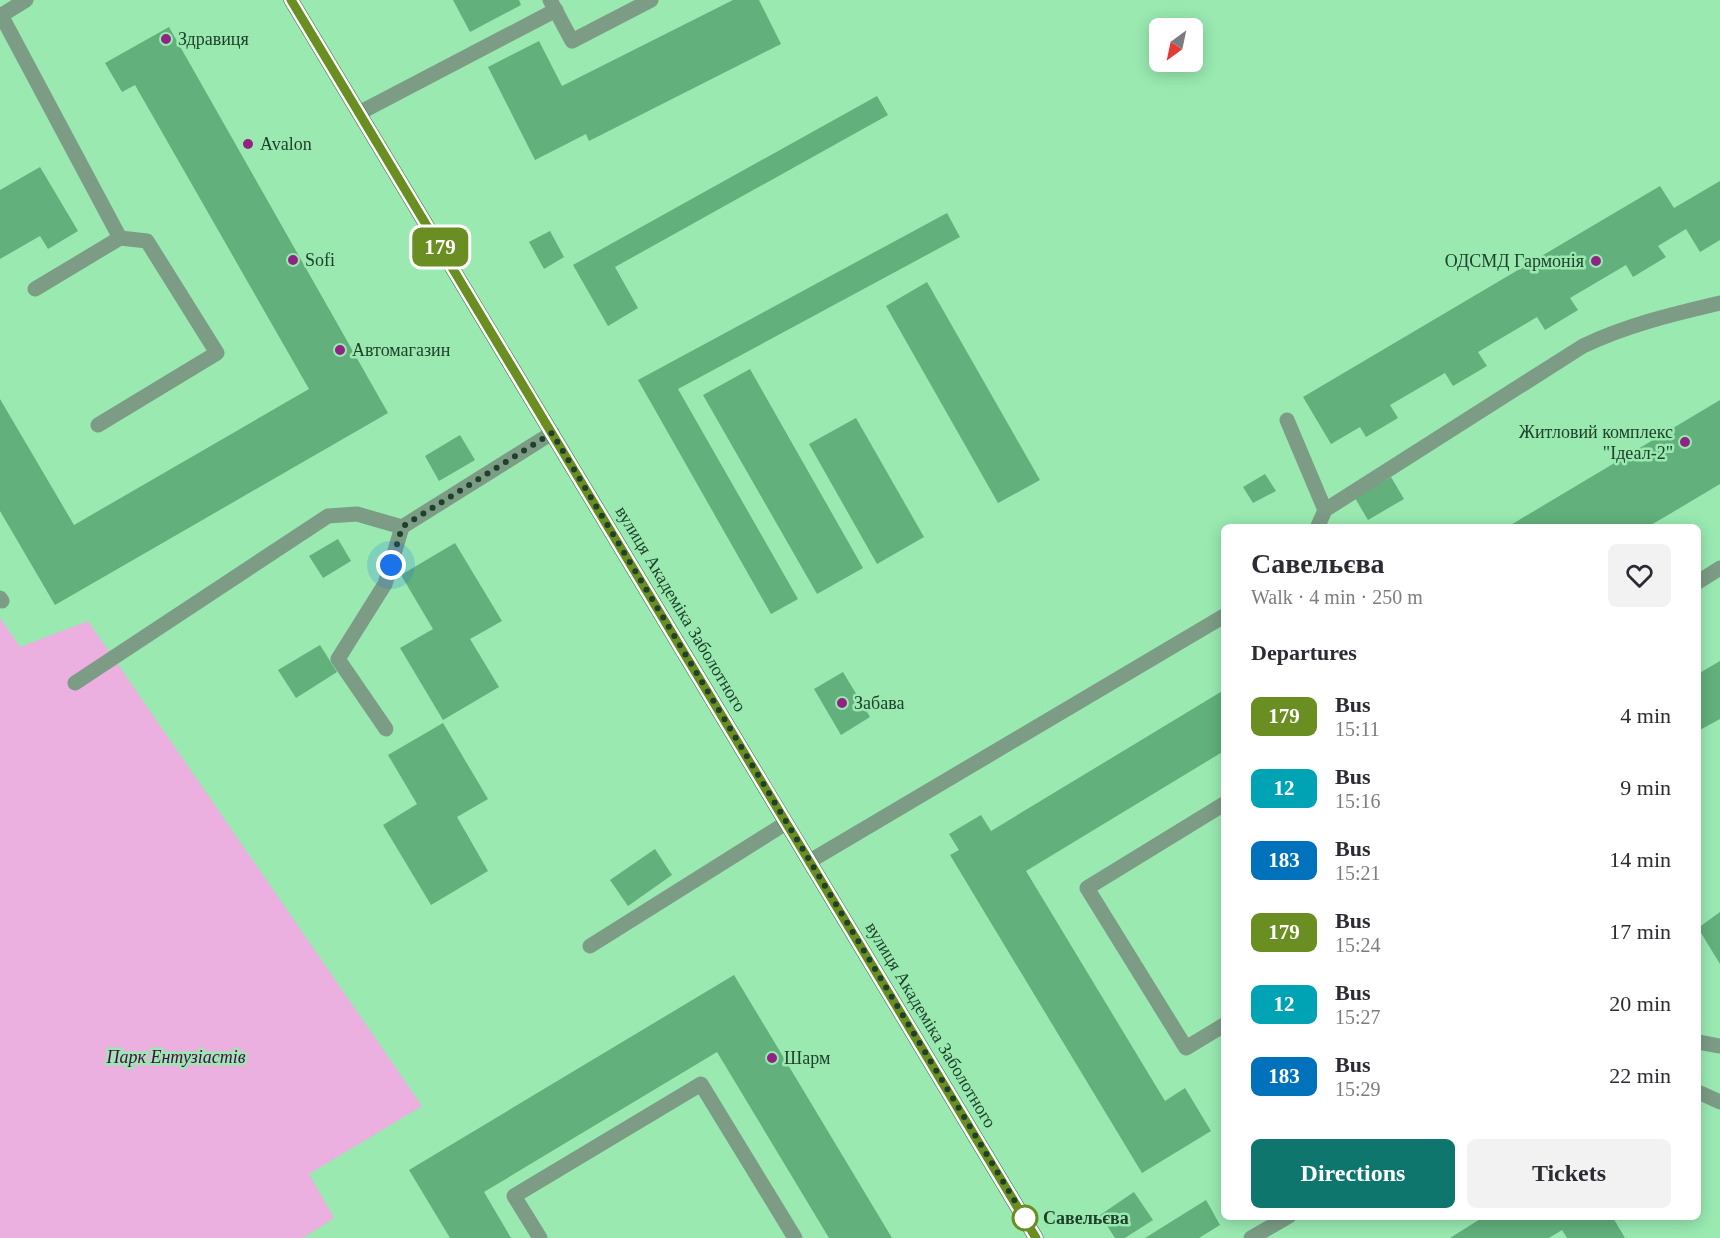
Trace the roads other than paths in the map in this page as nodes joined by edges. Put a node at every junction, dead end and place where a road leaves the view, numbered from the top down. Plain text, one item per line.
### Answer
1 (26, 0) edge
2 (291, 0) edge
3 (651, 0) edge
4 (553, 5) edge
5 (1, 15) edge
6 (359, 113) junction
7 (120, 238) junction
8 (34, 289) dead end
9 (1720, 303) edge
10 (1287, 420) dead end
11 (98, 425) dead end
12 (552, 433) junction
13 (1325, 510) junction
14 (1319, 524) edge
15 (402, 527) junction
16 (1720, 568) edge
17 (1701, 580) edge
18 (1221, 618) edge
19 (75, 683) dead end
20 (386, 729) dead end
21 (1221, 806) edge
22 (786, 823) junction
23 (810, 861) junction
24 (590, 946) dead end
25 (1221, 1027) edge
26 (1701, 1043) edge
27 (1720, 1046) edge
28 (1701, 1093) edge
29 (1720, 1102) edge
30 (1282, 1220) edge
31 (540, 1238) edge
32 (795, 1238) edge
33 (1036, 1238) edge
34 (1251, 1238) edge

1 - 5 lane
2 - 6 main road, вулиця Академіка Заболотного
3 - 4 lane
4 - 6 lane
5 - 7 lane
6 - 12 main road, вулиця Академіка Заболотного
7 - 8 lane
7 - 11 lane
9 - 13 lane
10 - 13 lane
12 - 15 lane
12 - 22 main road, вулиця Академіка Заболотного
13 - 14 lane
15 - 19 lane
15 - 20 lane
16 - 17 lane
18 - 23 lane
21 - 25 lane
22 - 23 main road, вулиця Академіка Заболотного
22 - 24 lane
23 - 33 main road, вулиця Академіка Заболотного
26 - 27 lane
28 - 29 lane
30 - 34 lane
31 - 32 lane

